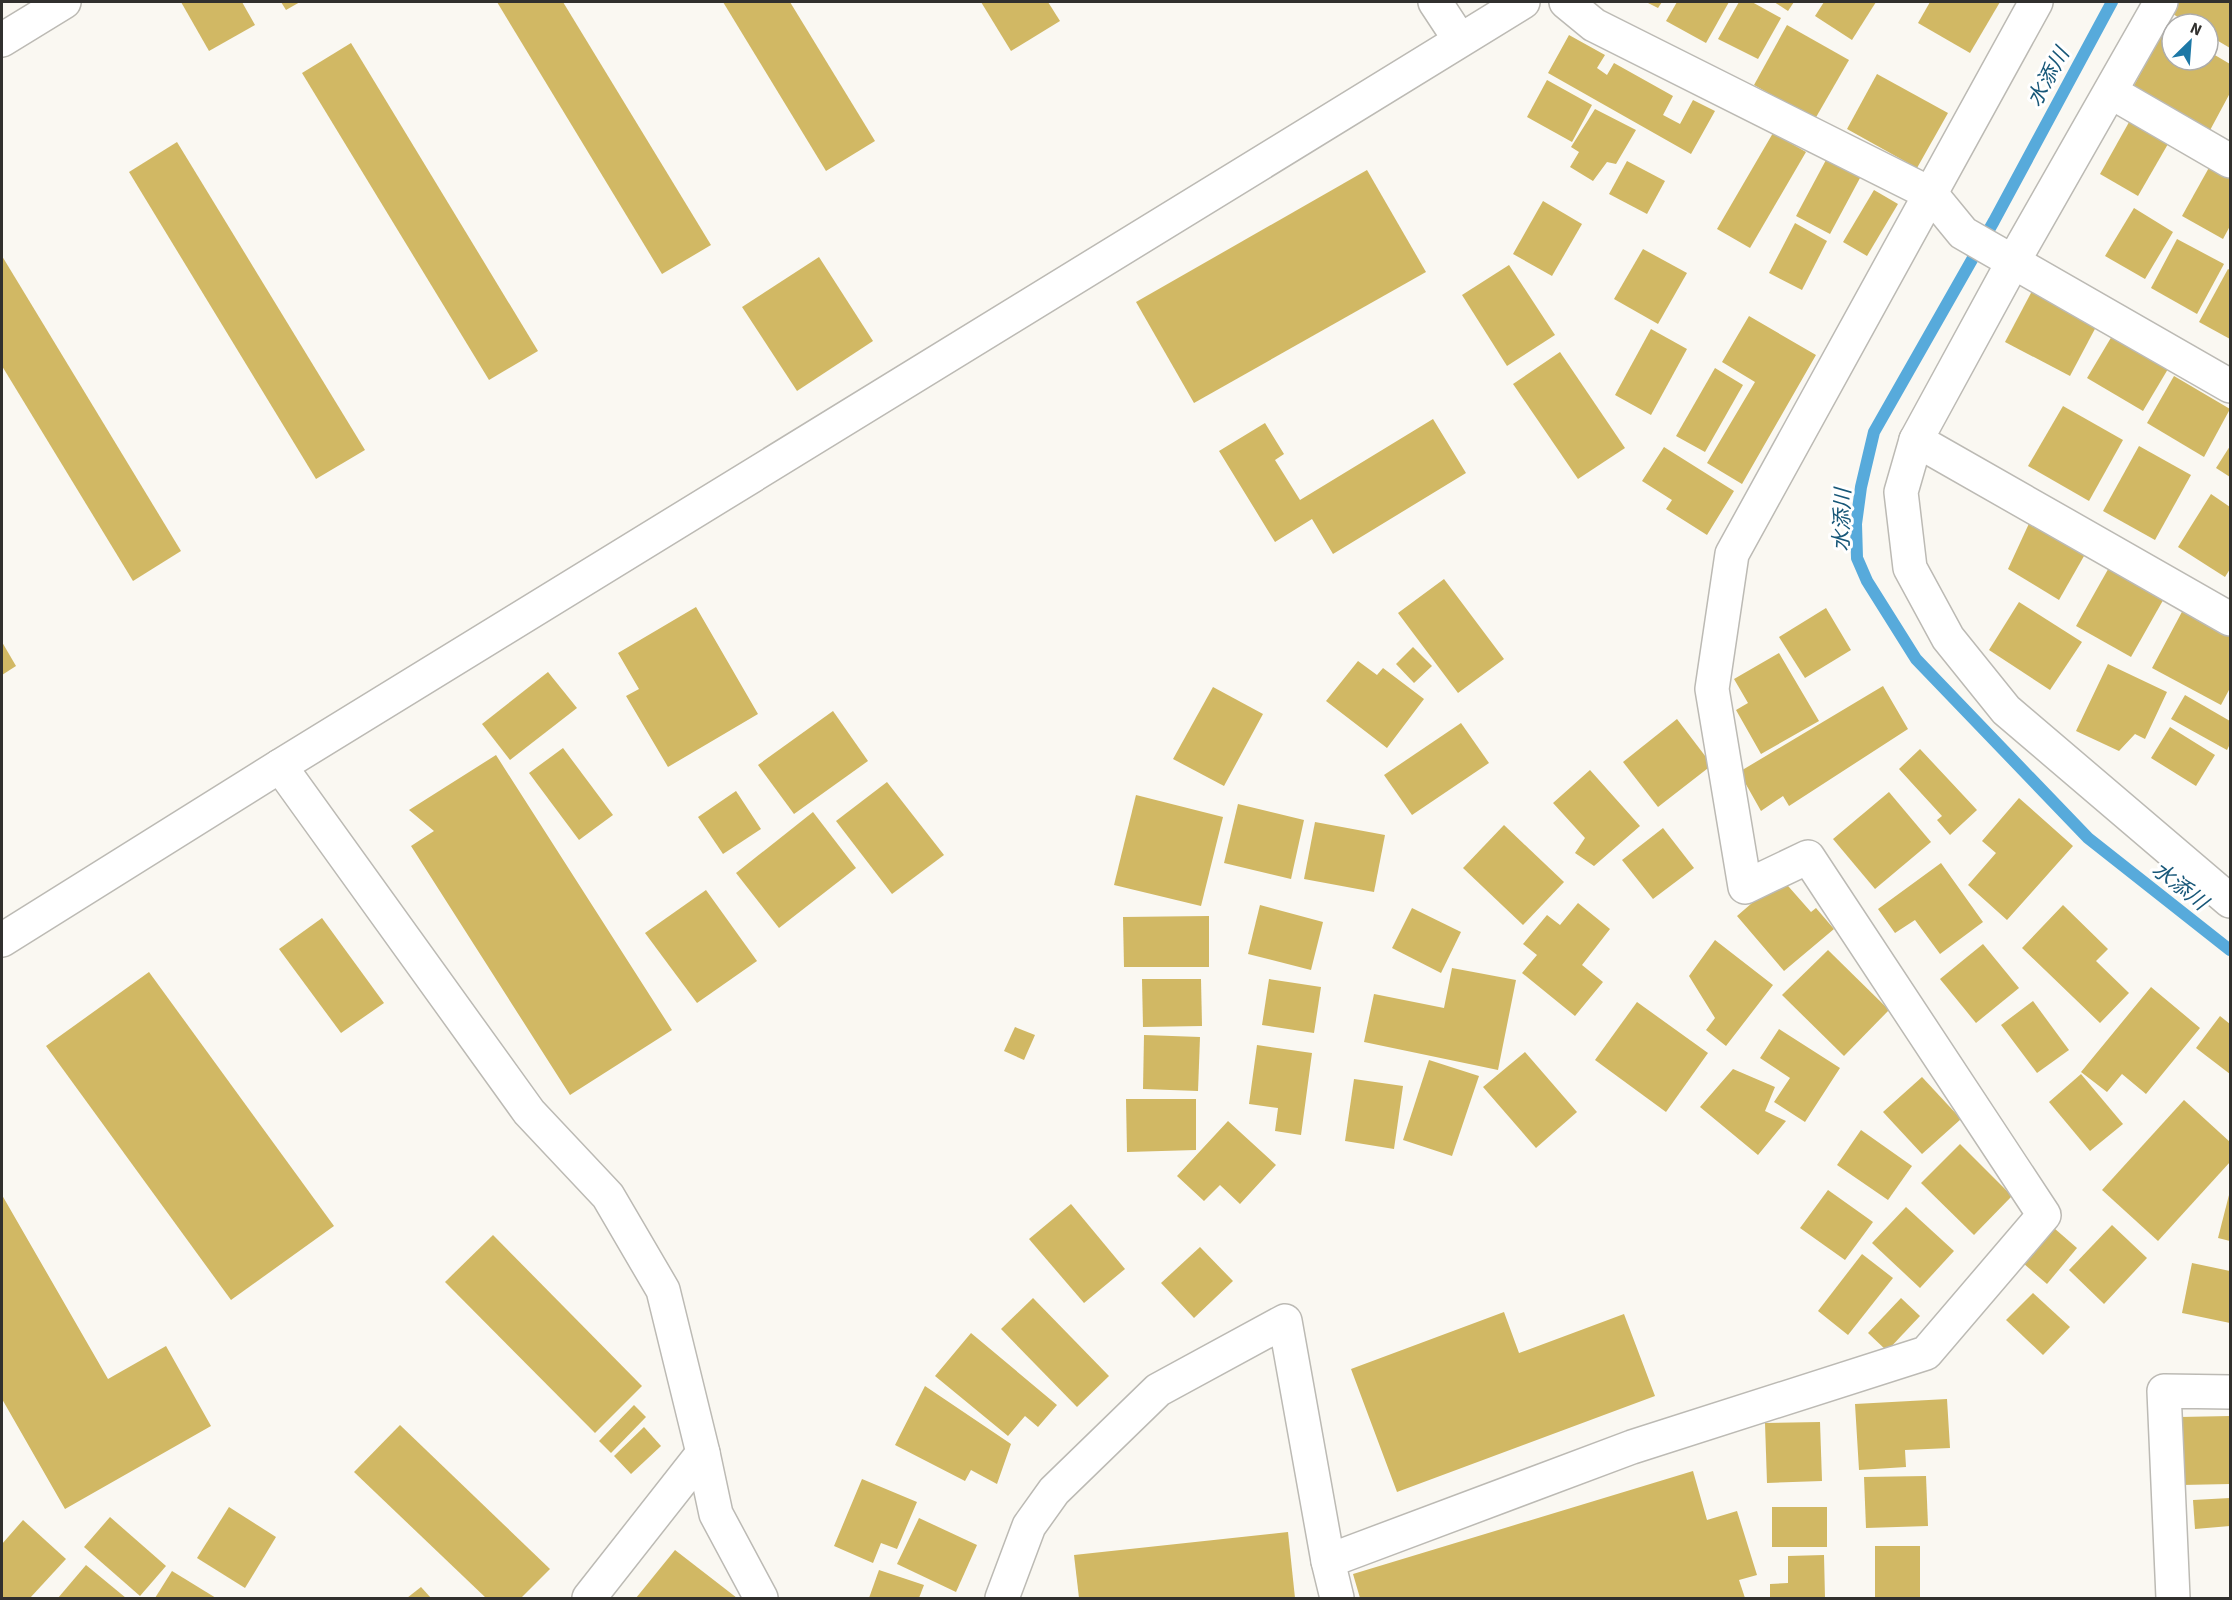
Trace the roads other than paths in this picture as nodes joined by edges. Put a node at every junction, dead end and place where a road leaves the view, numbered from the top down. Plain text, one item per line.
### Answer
1 (63, 2) edge
2 (1436, 2) edge
3 (1523, 2) edge
4 (1566, 2) edge
5 (2036, 2) edge
6 (2161, 2) edge
7 (2, 38) edge
8 (1460, 40) junction
9 (2111, 92) junction
10 (2230, 161) edge
11 (1931, 194) junction
12 (2003, 256) junction
13 (2230, 386) edge
14 (1916, 440) junction
15 (2230, 619) edge
16 (280, 766) junction
17 (2230, 901) edge
18 (2, 940) edge
19 (2230, 1392) edge
20 (703, 1453) junction
21 (1328, 1561) junction
22 (589, 1599) edge
23 (761, 1599) edge
24 (1002, 1599) edge
25 (1337, 1599) edge
26 (2173, 1599) edge

1 - 7 street
2 - 8 street
3 - 8 street
4 - 11 street
5 - 11 street
6 - 9 street
8 - 16 street
9 - 10 street
9 - 12 street
11 - 12 street
11 - 21 street
12 - 13 street
12 - 14 street
14 - 15 street
14 - 17 street
16 - 18 street
16 - 20 street
19 - 26 street
20 - 22 street
20 - 23 street
21 - 24 street
21 - 25 street

